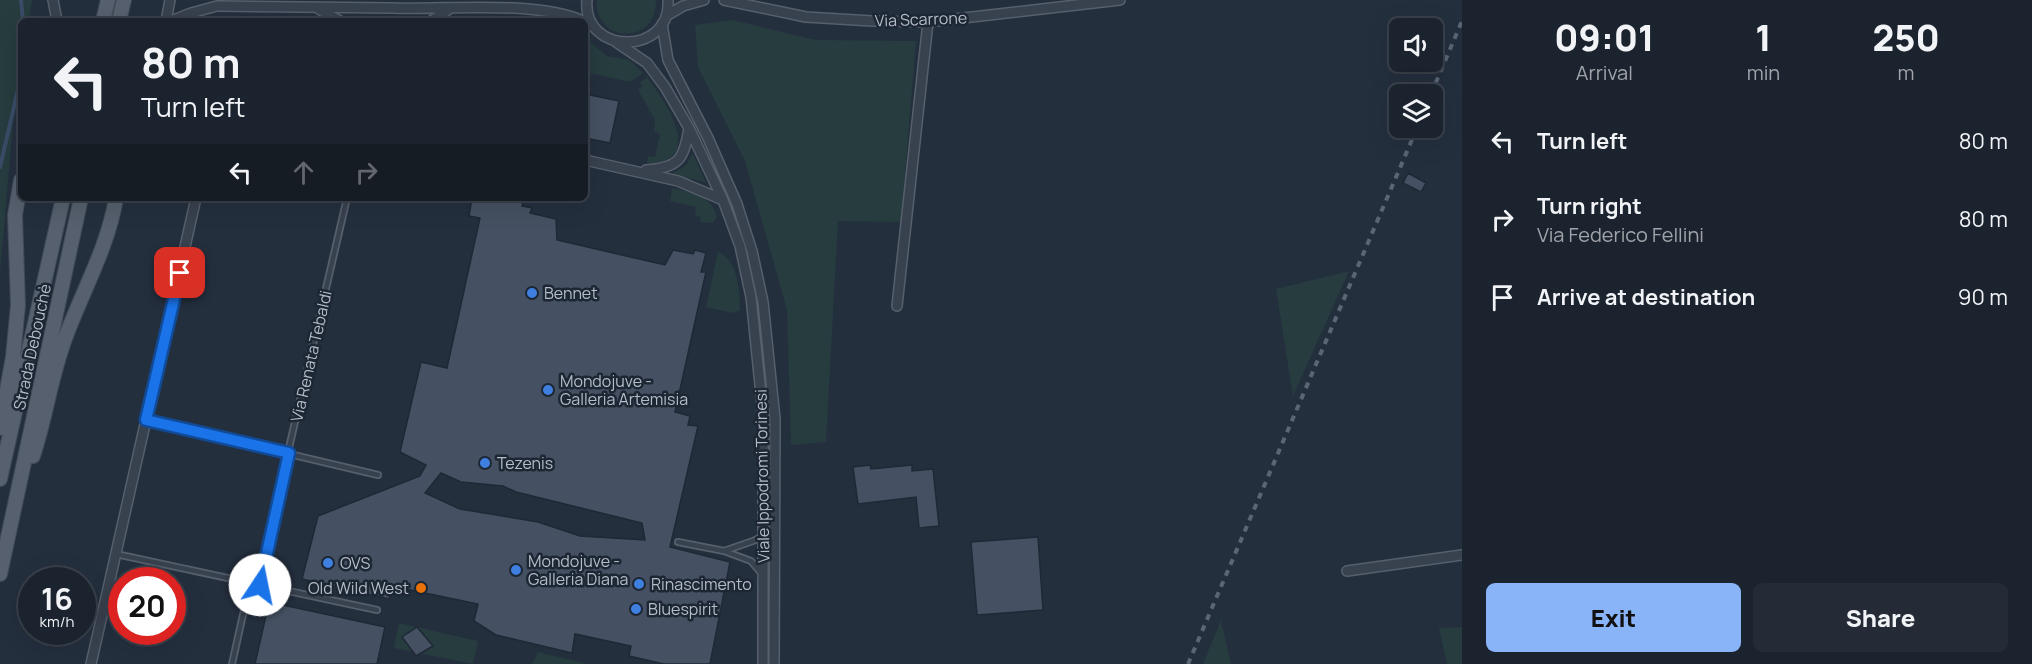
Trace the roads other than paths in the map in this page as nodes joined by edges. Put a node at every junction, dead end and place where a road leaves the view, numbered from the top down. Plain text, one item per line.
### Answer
1 (53, 0) edge
2 (108, 0) edge
3 (124, 0) edge
4 (170, 0) edge
5 (587, 0) edge
6 (668, 0) edge
7 (704, 0) edge
8 (724, 0) edge
9 (1120, 0) edge
10 (315, 7) junction
11 (451, 8) junction
12 (56, 18) edge
13 (104, 18) edge
14 (120, 18) edge
15 (167, 18) edge
16 (178, 18) edge
17 (335, 18) edge
18 (436, 18) edge
19 (576, 18) edge
20 (664, 20) junction
21 (928, 22) junction
22 (588, 24) edge
23 (594, 27) junction
24 (616, 42) junction
25 (689, 128) junction
26 (588, 161) edge
27 (636, 171) junction
28 (18, 197) edge
29 (723, 200) junction
30 (62, 201) edge
31 (80, 201) edge
32 (115, 201) edge
33 (194, 201) edge
34 (346, 201) edge
35 (897, 306) dead end
36 (146, 420) junction
37 (0, 428) edge
38 (289, 453) junction
39 (378, 475) dead end
40 (0, 478) edge
41 (15, 500) junction
42 (763, 536) junction
43 (678, 542) dead end
44 (724, 551) junction
45 (116, 554) junction
46 (1462, 555) edge
47 (1347, 572) dead end
48 (0, 574) edge
49 (764, 578) junction
50 (250, 583) junction
51 (260, 585) junction
52 (377, 610) dead end
53 (92, 664) edge
54 (232, 664) edge
55 (763, 664) edge
56 (774, 664) edge

1 - 12 street
2 - 13 main road
3 - 14 main road
4 - 15 street
5 - 23 street
6 - 20 street, Viale Ippodromi Torinesi
7 - 20 street
8 - 21 street, Via Scarrone
9 - 21 street, Via Scarrone
10 - 11 street
10 - 16 street
10 - 17 street
11 - 18 street
11 - 19 street
20 - 24 street
20 - 56 street, Viale Ippodromi Torinesi
21 - 35 street
22 - 23 street
23 - 24 street, Viale Ippodromi Torinesi
24 - 25 street, Viale Ippodromi Torinesi
25 - 27 street
25 - 29 street, Viale Ippodromi Torinesi
26 - 27 street
27 - 29 street
28 - 37 main road
29 - 42 street, Viale Ippodromi Torinesi
30 - 40 main road, Strada Debouchè
31 - 41 main road, Strada Debouchè
32 - 41 main road
33 - 36 street
34 - 38 lane, Via Renata Tebaldi
36 - 38 lane
36 - 45 street
38 - 39 lane
38 - 51 lane, Via Renata Tebaldi
41 - 48 main road, Strada Debouchè
42 - 44 lane
42 - 49 street, Viale Ippodromi Torinesi
43 - 44 lane
44 - 49 lane
45 - 50 lane
45 - 53 street
46 - 47 street
49 - 55 street, Viale Ippodromi Torinesi
50 - 51 lane
50 - 54 lane
51 - 52 lane

